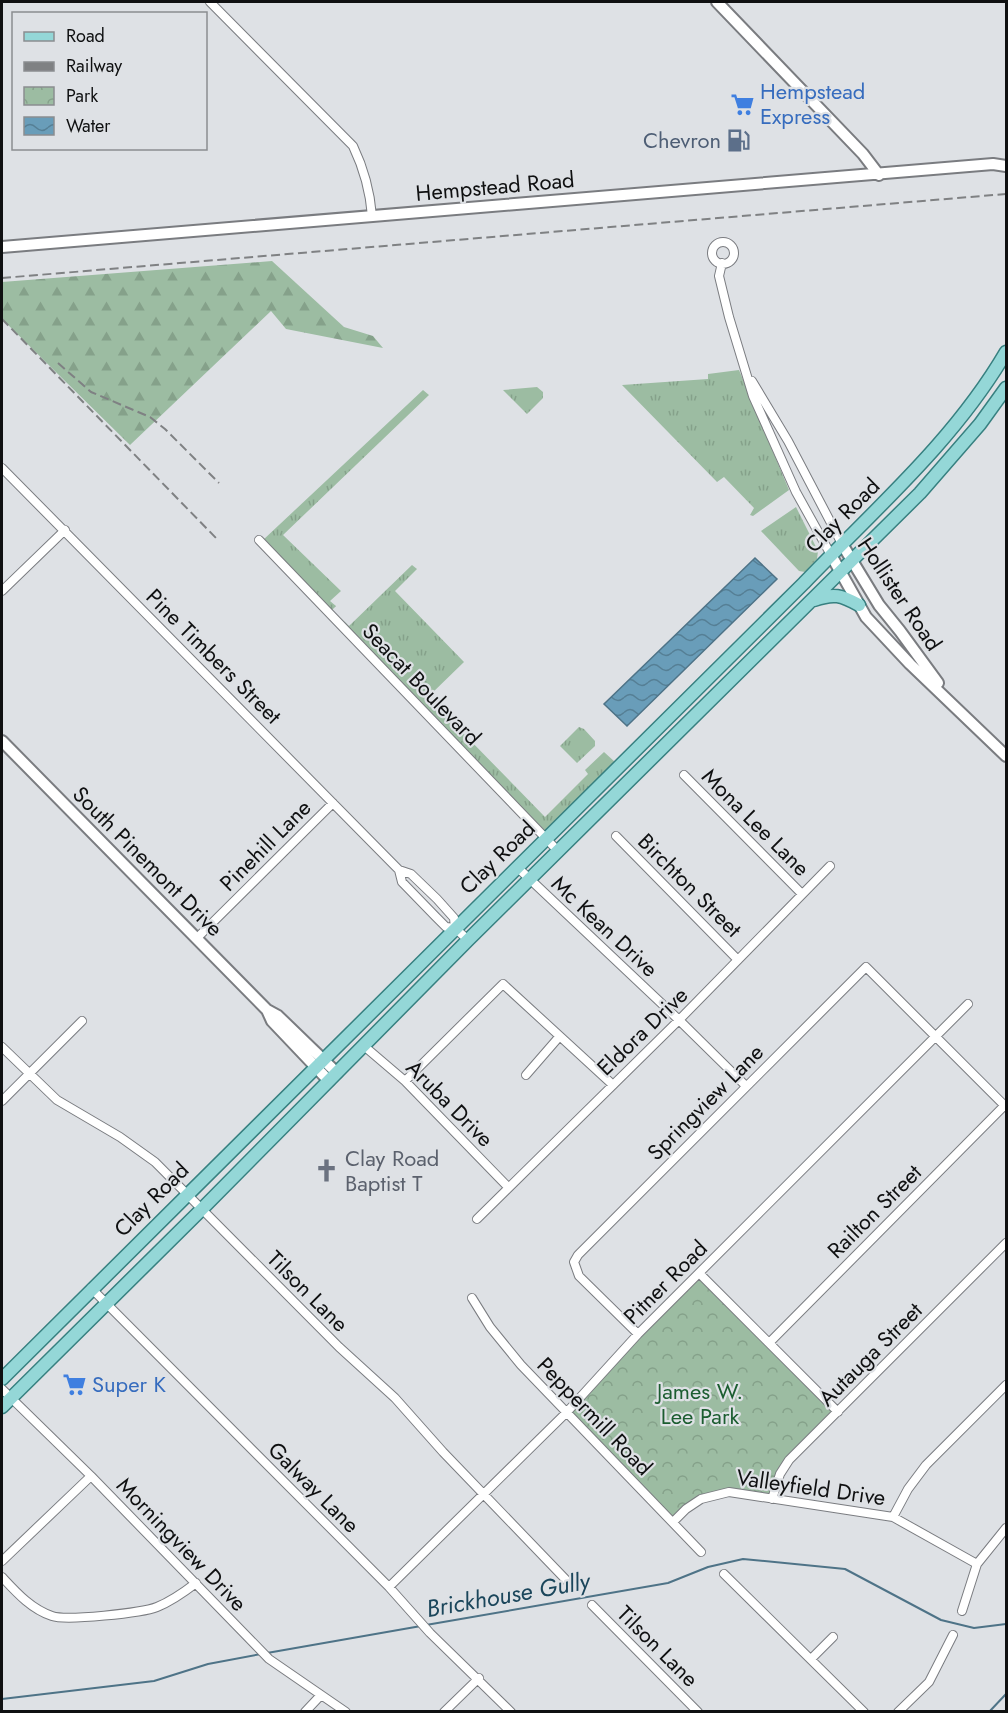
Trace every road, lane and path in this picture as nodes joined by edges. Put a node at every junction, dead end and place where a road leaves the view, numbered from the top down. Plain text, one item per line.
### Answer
1 (210, 2) edge
2 (717, 2) edge
3 (1006, 158) edge
4 (993, 164) junction
5 (1006, 166) edge
6 (879, 175) junction
7 (372, 216) junction
8 (2, 247) edge
9 (722, 263) dead end
10 (1006, 352) edge
11 (748, 375) junction
12 (1006, 388) edge
13 (965, 414) junction
14 (980, 424) junction
15 (793, 451) junction
16 (780, 458) junction
17 (2, 468) edge
18 (65, 530) junction
19 (259, 540) dead end
20 (842, 544) junction
21 (831, 555) junction
22 (851, 561) junction
23 (840, 572) junction
24 (2, 591) edge
25 (810, 601) junction
26 (859, 605) junction
27 (900, 631) junction
28 (888, 641) junction
29 (739, 648) junction
30 (752, 660) junction
31 (955, 705) junction
32 (2, 741) edge
33 (1006, 756) edge
34 (627, 759) junction
35 (640, 772) junction
36 (684, 775) dead end
37 (333, 803) junction
38 (616, 836) dead end
39 (546, 839) junction
40 (559, 852) junction
41 (830, 866) dead end
42 (517, 867) junction
43 (399, 870) junction
44 (530, 880) junction
45 (802, 894) junction
46 (455, 928) junction
47 (197, 938) junction
48 (468, 940) junction
49 (738, 960) junction
50 (969, 1004) dead end
51 (679, 1020) junction
52 (82, 1022) dead end
53 (935, 1036) junction
54 (559, 1037) junction
55 (364, 1046) junction
56 (2, 1047) edge
57 (319, 1063) junction
58 (28, 1074) junction
59 (526, 1075) dead end
60 (333, 1077) junction
61 (405, 1081) junction
62 (613, 1085) junction
63 (746, 1086) junction
64 (2, 1101) edge
65 (1006, 1106) edge
66 (508, 1187) junction
67 (186, 1194) junction
68 (201, 1209) junction
69 (477, 1219) dead end
70 (1006, 1243) edge
71 (699, 1273) junction
72 (91, 1288) junction
73 (472, 1298) dead end
74 (106, 1303) junction
75 (638, 1334) junction
76 (769, 1343) junction
77 (2, 1379) edge
78 (1006, 1385) edge
79 (5, 1398) edge
80 (838, 1412) junction
81 (566, 1413) junction
82 (91, 1476) junction
83 (482, 1494) junction
84 (772, 1499) junction
85 (893, 1517) junction
86 (673, 1522) junction
87 (1006, 1527) edge
88 (1000, 1534) junction
89 (1006, 1542) edge
90 (701, 1552) dead end
91 (2, 1561) edge
92 (977, 1564) junction
93 (724, 1574) dead end
94 (2, 1577) edge
95 (196, 1583) junction
96 (570, 1584) dead end
97 (388, 1587) junction
98 (592, 1605) dead end
99 (962, 1611) dead end
100 (953, 1635) dead end
101 (833, 1637) dead end
102 (811, 1659) junction
103 (479, 1678) junction
104 (321, 1695) junction
105 (305, 1712) edge
106 (346, 1712) edge
107 (444, 1712) edge
108 (512, 1712) edge
109 (698, 1712) edge
110 (864, 1712) edge
111 (898, 1712) edge

1 - 7 street
2 - 6 street
3 - 4 street, Hempstead Road
4 - 5 street, Hempstead Road
4 - 6 street, Hempstead Road
6 - 7 street, Hempstead Road
7 - 8 street, Hempstead Road
9 - 11 street, Hollister Road
10 - 13 main road, Clay Road
11 - 15 street, Hollister Road
11 - 16 street, Hollister Road
12 - 14 main road, Clay Road
13 - 14 main road
13 - 20 main road, Clay Road
14 - 22 main road, Clay Road
15 - 16 street
15 - 20 street, Hollister Road
16 - 21 street, Hollister Road
17 - 18 street, Pine Timbers Street
18 - 24 street
18 - 37 street, Pine Timbers Street
19 - 39 street, Seacat Boulevard
20 - 21 main road, Clay Road
20 - 22 street, Hollister Road
21 - 23 street, Hollister Road
21 - 29 main road, Clay Road
22 - 23 main road, Clay Road
22 - 27 street, Hollister Road
23 - 25 main road, Clay Road
23 - 26 street, Hollister Road
25 - 26 main road
25 - 30 main road, Clay Road
26 - 28 street, Hollister Road
27 - 28 street
27 - 31 street, Hollister Road
28 - 31 street, Hollister Road
29 - 30 main road
29 - 34 main road, Clay Road
30 - 35 main road, Clay Road
31 - 33 street, Hollister Road
32 - 47 street, South Pinemont Drive
34 - 35 main road
34 - 39 main road, Clay Road
35 - 40 main road, Clay Road
36 - 45 street, Mona Lee Lane
37 - 43 street, Pine Timbers Street
37 - 47 street, Pinehill Lane
38 - 49 street, Birchton Street
39 - 40 street, Seacat Boulevard
39 - 42 main road, Clay Road
40 - 44 main road, Clay Road
41 - 45 street, Eldora Drive
42 - 44 street, Mc Kean Drive
42 - 46 main road, Clay Road
43 - 46 street, Pine Timbers Street
43 - 46 street, Pine Timbers Street
44 - 48 main road, Clay Road
44 - 51 street, Mc Kean Drive
45 - 49 street, Eldora Drive
46 - 48 street, Pine Timbers Street
46 - 57 main road, Clay Road
47 - 57 street, South Pinemont Drive
48 - 55 main road, Clay Road
49 - 51 street, Eldora Drive
50 - 53 street, Pitner Road
51 - 62 street, Eldora Drive
51 - 63 street, Mc Kean Drive
52 - 58 street
53 - 63 street, Springview Lane
53 - 65 street
53 - 71 street, Pitner Road
54 - 59 street
54 - 61 street
54 - 62 street
55 - 60 main road, Clay Road
55 - 61 street, Aruba Drive
56 - 58 street, Tilson Lane
57 - 60 street, South Pinemont Drive
57 - 67 main road, Clay Road
58 - 64 street
58 - 67 street, Tilson Lane
60 - 68 main road, Clay Road
61 - 66 street, Aruba Drive
62 - 66 street, Eldora Drive
63 - 75 street, Springview Lane
65 - 76 street, Railton Street
66 - 69 street, Eldora Drive
67 - 68 street, Tilson Lane
67 - 72 main road, Clay Road
68 - 74 main road, Clay Road
68 - 83 street, Tilson Lane
70 - 80 street, Autauga Street
71 - 75 street, Pitner Road
71 - 76 street
72 - 74 street, Galway Lane
72 - 77 main road, Clay Road
73 - 81 street, Peppermill Road
74 - 79 main road, Clay Road
74 - 97 street, Galway Lane
75 - 81 street, Pitner Road
76 - 80 street
78 - 85 street
79 - 82 street, Morningview Drive
80 - 84 street, Autauga Street
81 - 83 street, Pitner Road
81 - 86 street, Peppermill Road
82 - 91 street
82 - 95 street, Morningview Drive
83 - 96 street, Tilson Lane
83 - 97 street, Pitner Road
84 - 85 street, Valleyfield Drive
84 - 86 street, Valleyfield Drive
85 - 92 street, Valleyfield Drive
86 - 90 street, Peppermill Road
87 - 88 street
88 - 89 street
88 - 92 street
92 - 99 street
93 - 102 street
94 - 95 street
95 - 104 street, Morningview Drive
97 - 103 street, Galway Lane
98 - 109 street, Tilson Lane
100 - 111 street
101 - 102 street
102 - 110 street
103 - 107 street
103 - 108 street, Galway Lane
104 - 105 street
104 - 106 street, Morningview Drive

